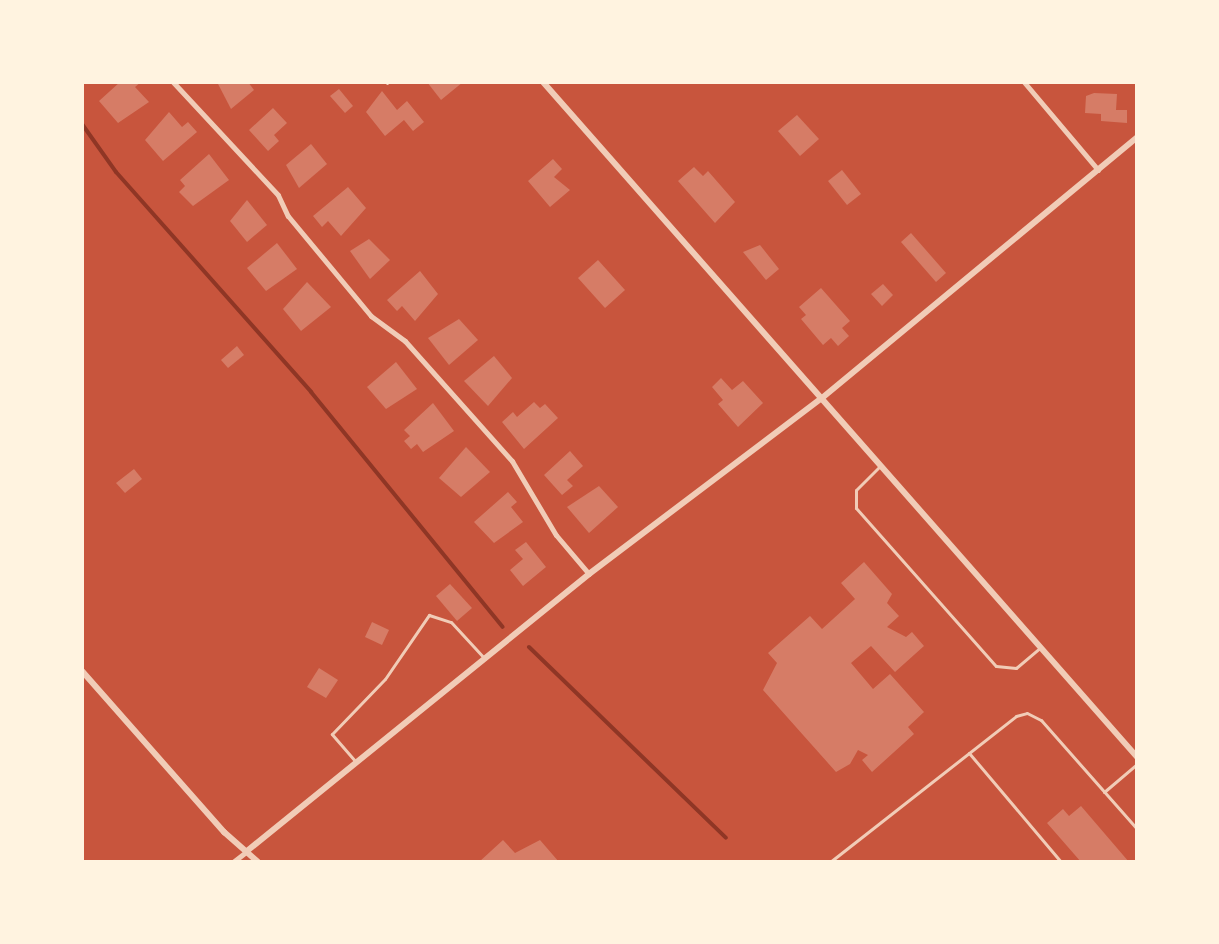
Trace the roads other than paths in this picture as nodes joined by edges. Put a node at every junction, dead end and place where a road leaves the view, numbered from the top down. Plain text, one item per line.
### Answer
1 (173, 82) edge
2 (543, 82) edge
3 (1024, 82) edge
4 (1137, 137) edge
5 (1098, 170) junction
6 (822, 398) junction
7 (881, 465) junction
8 (589, 574) junction
9 (1041, 647) junction
10 (485, 659) junction
11 (82, 671) edge
12 (969, 753) junction
13 (1137, 757) edge
14 (356, 762) junction
15 (1137, 764) edge
16 (1104, 792) junction
17 (1137, 829) edge
18 (247, 851) junction
19 (233, 862) edge
20 (258, 862) edge
21 (830, 862) edge
22 (1061, 862) edge

1 - 8 street
2 - 6 street
3 - 5 street
4 - 5 street
5 - 6 street
6 - 7 street
6 - 8 street
7 - 9 street
7 - 9 lane
8 - 10 street
9 - 13 street
10 - 14 street
10 - 14 lane
11 - 18 street
12 - 16 lane
12 - 21 lane
12 - 22 lane
14 - 18 street
15 - 16 lane
16 - 17 lane
18 - 19 street
18 - 20 street

